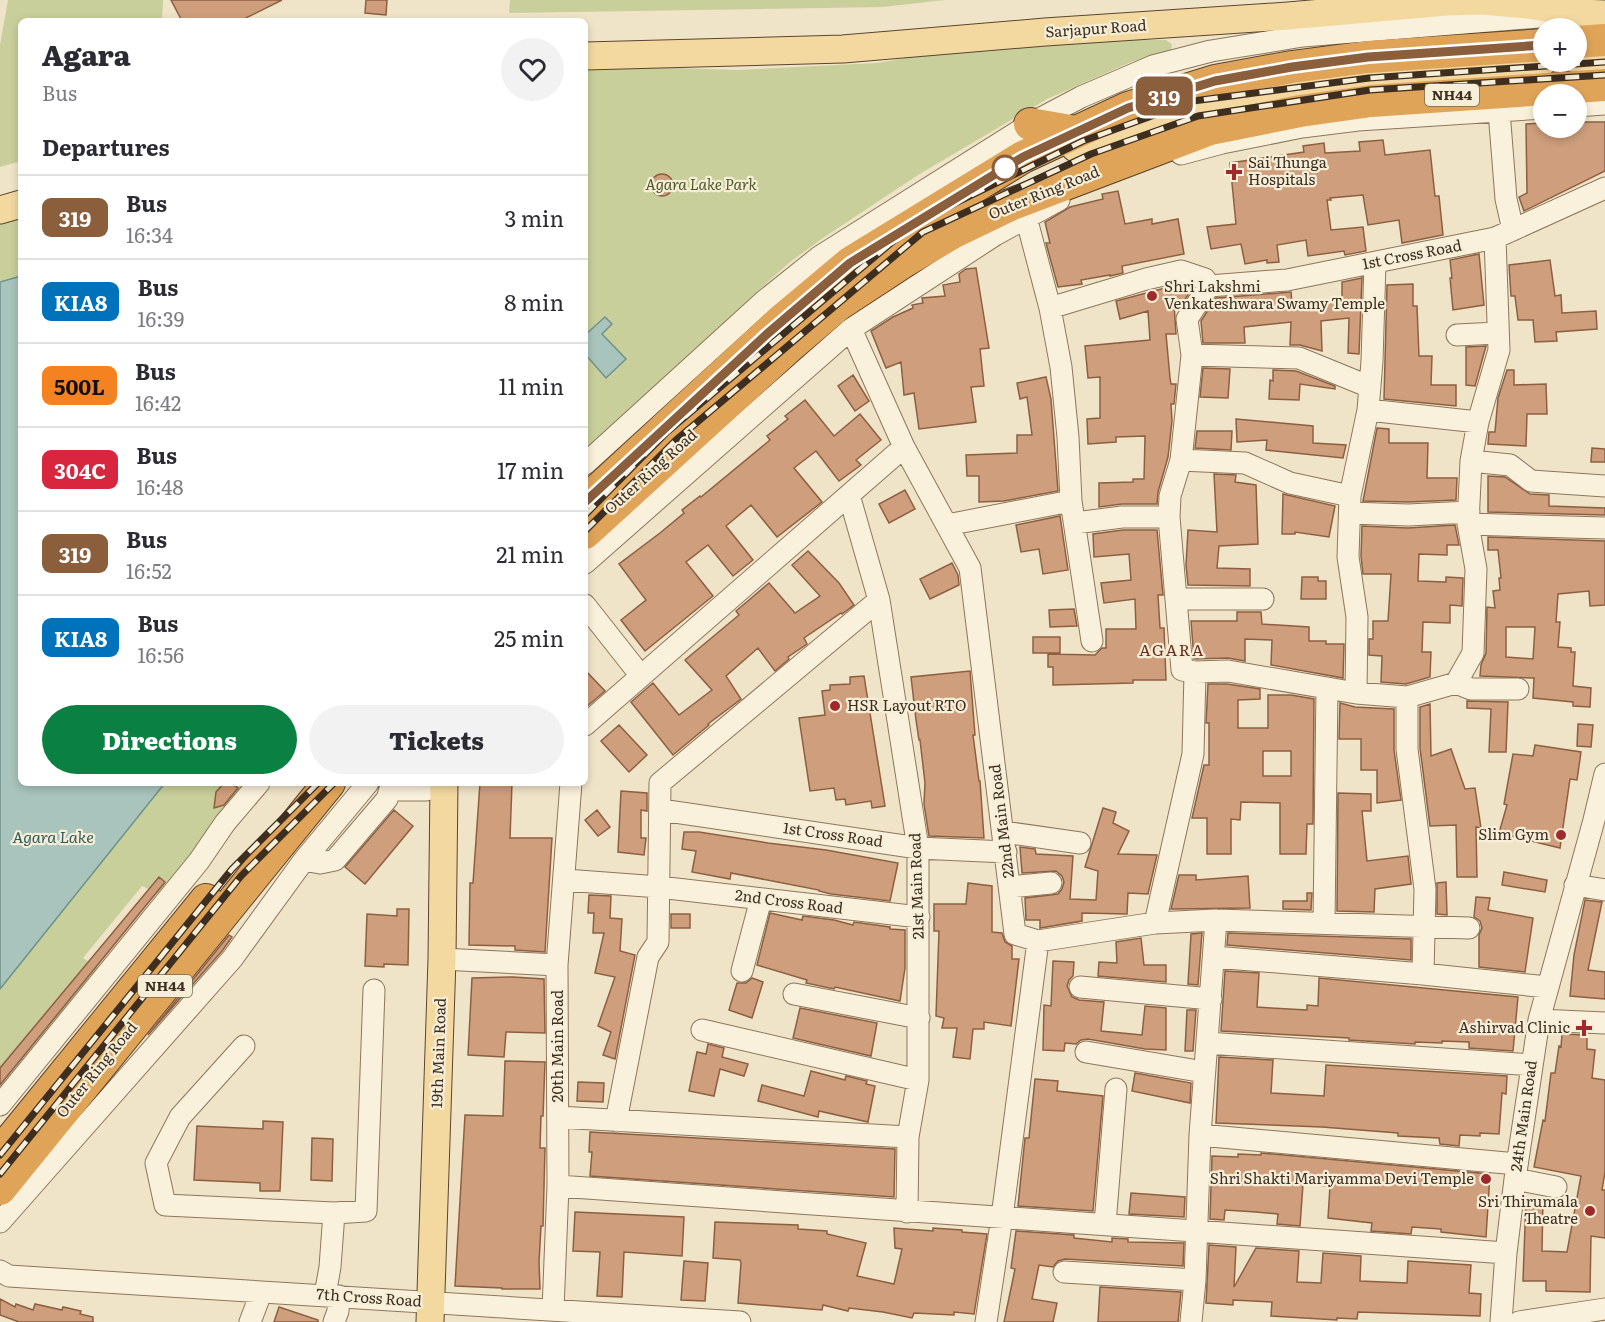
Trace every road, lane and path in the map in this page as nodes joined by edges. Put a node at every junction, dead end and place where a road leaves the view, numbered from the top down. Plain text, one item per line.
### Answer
1 (1259, 0) edge
2 (1592, 20) edge
3 (588, 39) edge
4 (1605, 40) edge
5 (1533, 46) edge
6 (588, 56) edge
7 (1605, 57) edge
8 (1587, 58) edge
9 (1533, 62) edge
10 (1605, 85) edge
11 (1605, 105) edge
12 (1587, 106) edge
13 (1533, 109) edge
14 (1498, 111) junction
15 (1030, 124) junction
16 (1076, 132) junction
17 (1023, 157) junction
18 (18, 187) edge
19 (1605, 188) edge
20 (0, 191) edge
21 (18, 205) edge
22 (0, 210) edge
23 (1018, 211) junction
24 (1504, 234) junction
25 (1374, 263) junction
26 (1209, 286) junction
27 (1050, 308) junction
28 (851, 329) junction
29 (1498, 333) junction
30 (1457, 335) dead end
31 (1192, 355) junction
32 (1370, 387) junction
33 (1368, 410) junction
34 (1478, 422) junction
35 (904, 447) junction
36 (1181, 460) junction
37 (588, 461) edge
38 (1471, 461) junction
39 (1605, 486) edge
40 (849, 495) junction
41 (588, 499) edge
42 (1071, 501) junction
43 (1350, 505) junction
44 (1169, 517) junction
45 (1469, 518) junction
46 (1075, 523) junction
47 (947, 525) junction
48 (1605, 528) edge
49 (588, 530) edge
50 (588, 560) edge
51 (1176, 599) junction
52 (1263, 599) dead end
53 (879, 600) junction
54 (588, 609) edge
55 (1092, 641) dead end
56 (1195, 672) junction
57 (641, 676) junction
58 (1456, 683) junction
59 (1327, 688) junction
60 (1518, 689) dead end
61 (1356, 693) junction
62 (1407, 696) junction
63 (588, 722) edge
64 (1605, 774) edge
65 (257, 786) edge
66 (299, 786) edge
67 (328, 786) edge
68 (366, 786) edge
69 (391, 786) edge
70 (440, 786) edge
71 (444, 786) edge
72 (571, 786) edge
73 (661, 810) junction
74 (1600, 821) edge
75 (1005, 842) junction
76 (1080, 843) dead end
77 (918, 848) junction
78 (304, 861) junction
79 (565, 880) junction
80 (1051, 883) dead end
81 (1575, 885) junction
82 (658, 887) junction
83 (1010, 887) junction
84 (1605, 890) edge
85 (761, 898) junction
86 (919, 917) junction
87 (1216, 920) junction
88 (1155, 923) junction
89 (1324, 923) junction
90 (1424, 926) junction
91 (1469, 928) dead end
92 (1038, 941) junction
93 (1214, 957) junction
94 (442, 959) junction
95 (557, 965) junction
96 (742, 971) dead end
97 (1423, 974) junction
98 (1080, 987) dead end
99 (1547, 987) junction
100 (374, 990) dead end
101 (794, 994) dead end
102 (1211, 999) junction
103 (919, 1018) junction
104 (1539, 1020) junction
105 (1605, 1023) edge
106 (702, 1030) dead end
107 (1207, 1043) junction
108 (244, 1046) dead end
109 (1086, 1052) dead end
110 (1532, 1065) junction
111 (1204, 1072) junction
112 (918, 1080) junction
113 (1116, 1089) dead end
114 (0, 1105) edge
115 (558, 1117) junction
116 (616, 1121) junction
117 (1200, 1135) junction
118 (908, 1137) junction
119 (0, 1153) edge
120 (1516, 1171) junction
121 (558, 1186) junction
122 (1556, 1187) dead end
123 (0, 1189) edge
124 (907, 1212) junction
125 (334, 1213) junction
126 (1002, 1218) junction
127 (0, 1222) edge
128 (1105, 1224) junction
129 (1197, 1230) junction
130 (1506, 1253) junction
131 (0, 1272) edge
132 (1064, 1272) dead end
133 (1195, 1280) junction
134 (261, 1293) junction
135 (332, 1296) junction
136 (1605, 1309) edge
137 (553, 1310) junction
138 (431, 1312) edge
139 (250, 1322) edge
140 (334, 1322) edge
141 (740, 1322) edge
142 (986, 1322) edge
143 (1191, 1322) edge
144 (1501, 1322) edge
145 (1520, 1322) edge

1 - 3 main road, Sarjapur Road
2 - 4 highway
2 - 6 main road, Sarjapur Road
2 - 15 street
5 - 16 highway, Outer Ring Road
7 - 8 main road
9 - 17 main road, Outer Ring Road
10 - 23 highway, Outer Ring Road / NH44
11 - 12 street
13 - 14 street
14 - 23 street
14 - 24 street
15 - 16 highway
15 - 37 street
16 - 17 highway, Outer Ring Road
17 - 41 highway, Outer Ring Road
18 - 20 main road
19 - 24 street, 1st Cross Road
21 - 22 main road
23 - 27 street
23 - 28 street
23 - 49 highway, Outer Ring Road / NH44
24 - 25 street, 1st Cross Road
24 - 29 street
25 - 26 street, 1st Cross Road
25 - 32 street
26 - 27 street
26 - 31 street
27 - 42 street
28 - 35 street, 22nd Main Road
28 - 50 street
29 - 30 street
29 - 34 street
31 - 32 street
31 - 36 street
32 - 33 street
33 - 34 street
33 - 43 street
34 - 38 street
35 - 40 street
35 - 47 street, 22nd Main Road
36 - 43 street
36 - 44 street
38 - 39 street
38 - 45 street
40 - 53 street, 21st Main Road
40 - 57 street
42 - 46 street
42 - 47 street
43 - 45 street
43 - 61 street
44 - 46 street
44 - 51 street
45 - 48 street
45 - 58 street
46 - 55 street
47 - 75 street, 22nd Main Road
51 - 52 street
51 - 56 street
53 - 73 street
53 - 77 street, 21st Main Road
54 - 57 street
56 - 59 street
56 - 88 street
57 - 63 street
58 - 60 street
58 - 62 street
59 - 61 street
59 - 89 street
61 - 62 street
62 - 90 street
64 - 74 street, 24th Main Road
65 - 114 street
66 - 119 highway, Outer Ring Road / NH44
67 - 123 highway, Outer Ring Road / NH44
68 - 78 street
69 - 70 street
69 - 78 street
71 - 94 main road, 19th Main Road
72 - 79 street, 20th Main Road
73 - 77 street, 1st Cross Road
73 - 82 street
74 - 81 street, 24th Main Road
75 - 76 street, 1st Cross Road
75 - 77 street, 1st Cross Road
75 - 83 street, 22nd Main Road
77 - 86 street, 21st Main Road
78 - 127 street
79 - 82 street, 2nd Cross Road
79 - 95 street, 20th Main Road
80 - 83 street
81 - 84 street
81 - 99 street, 24th Main Road
82 - 85 street, 2nd Cross Road
82 - 116 street
83 - 92 street, 22nd Main Road
85 - 86 street, 2nd Cross Road
85 - 96 street
86 - 103 street, 21st Main Road
87 - 88 street
87 - 89 street
87 - 93 street
88 - 92 street
89 - 90 street
90 - 91 street
90 - 97 street
92 - 126 street
93 - 97 street
93 - 102 street
94 - 95 street
94 - 138 main road, 19th Main Road
95 - 115 street, 20th Main Road
97 - 99 street
98 - 102 street
99 - 104 street, 24th Main Road
100 - 125 street
101 - 103 street
102 - 107 street
103 - 112 street, 21st Main Road
104 - 105 street
104 - 110 street, 24th Main Road
106 - 112 street
107 - 110 street
107 - 111 street
108 - 125 street
109 - 111 street
110 - 120 street, 24th Main Road
111 - 117 street
112 - 118 street, 21st Main Road
113 - 128 street
115 - 116 street
115 - 121 street, 20th Main Road
116 - 118 street
117 - 120 street
117 - 129 street
118 - 124 street, 21st Main Road
120 - 122 street
120 - 130 street, 24th Main Road
121 - 124 street
121 - 137 street, 20th Main Road
124 - 126 street
125 - 135 street
126 - 128 street
126 - 142 street
128 - 129 street
129 - 130 street
129 - 133 street
130 - 144 street, 24th Main Road
131 - 134 street, 7th Cross Road
132 - 133 street
133 - 143 street
134 - 135 street, 7th Cross Road
134 - 139 street
135 - 138 street, 7th Cross Road
135 - 140 street
136 - 145 street
137 - 138 street, 7th Cross Road
137 - 141 street, 7th Cross Road

